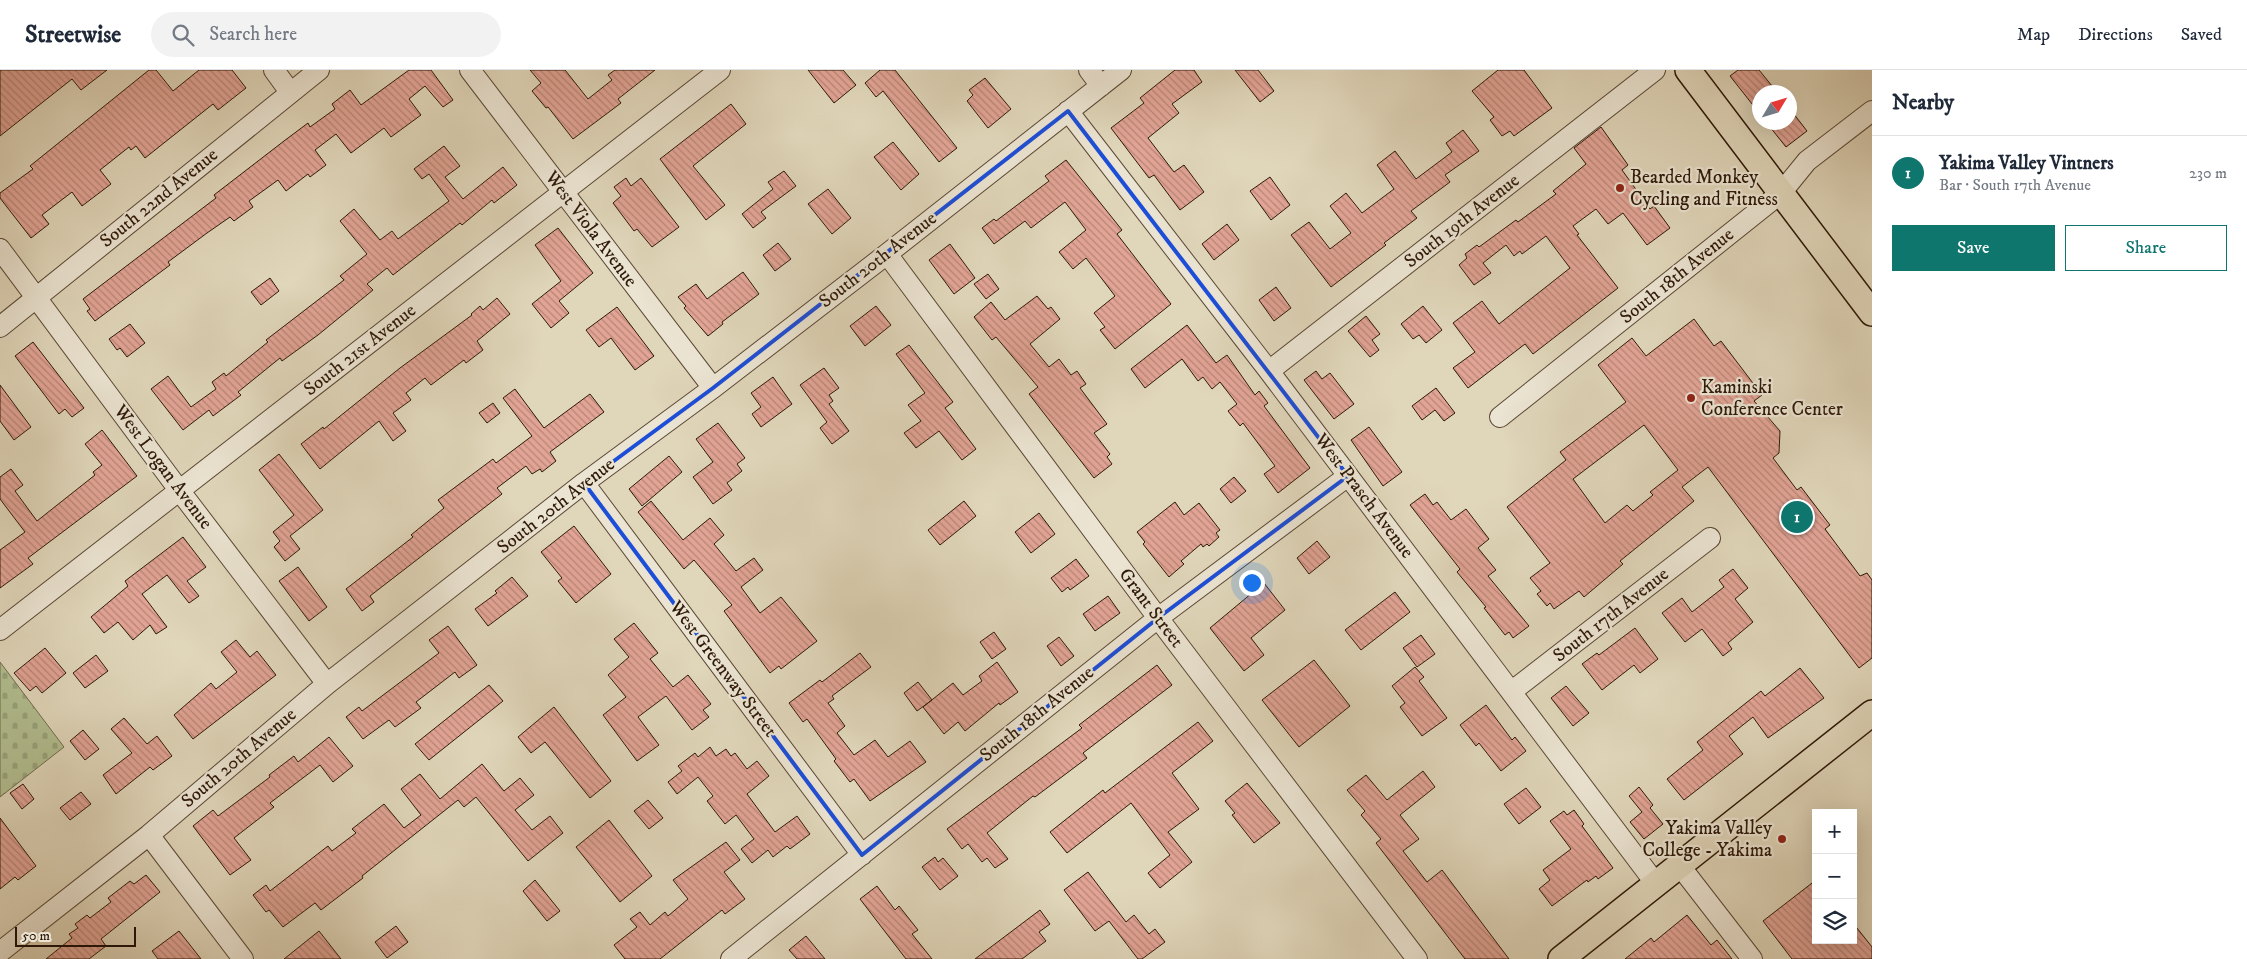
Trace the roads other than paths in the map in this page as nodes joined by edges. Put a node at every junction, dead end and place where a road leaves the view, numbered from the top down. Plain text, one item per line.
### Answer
1 (274, 70) edge
2 (319, 70) edge
3 (470, 70) edge
4 (720, 70) edge
5 (1121, 70) edge
6 (1655, 70) edge
7 (1688, 70) edge
8 (1095, 78) edge
9 (290, 92) junction
10 (1068, 111) junction
11 (1872, 111) edge
12 (563, 192) junction
13 (1781, 193) junction
14 (0, 249) edge
15 (888, 254) junction
16 (37, 298) junction
17 (1872, 313) edge
18 (0, 327) edge
19 (1269, 372) junction
20 (713, 388) junction
21 (1500, 417) dead end
22 (1348, 476) junction
23 (584, 483) junction
24 (180, 490) junction
25 (1710, 538) dead end
26 (1158, 618) junction
27 (0, 630) edge
28 (327, 684) junction
29 (1511, 692) junction
30 (1872, 713) edge
31 (149, 835) junction
32 (862, 855) junction
33 (1680, 866) junction
34 (1656, 884) junction
35 (0, 952) edge
36 (243, 959) edge
37 (731, 959) edge
38 (1417, 959) edge
39 (1561, 959) edge
40 (1752, 959) edge

1 - 9 street
2 - 9 street, South 22nd Avenue
3 - 12 street, West Viola Avenue
4 - 12 street, South 21st Avenue
5 - 8 street, South 20th Avenue
6 - 19 street, South 19th Avenue
7 - 13 main road
8 - 10 street, South 20th Avenue
9 - 16 street, South 22nd Avenue
10 - 15 street, South 20th Avenue
10 - 19 street, West Prasch Avenue
11 - 13 street, South 18th Avenue
12 - 20 street, West Viola Avenue
12 - 24 street, South 21st Avenue
13 - 17 main road
13 - 21 street, South 18th Avenue
14 - 16 street, West Logan Avenue
15 - 20 street, South 20th Avenue
15 - 26 street, Grant Street
16 - 18 street, South 22nd Avenue
16 - 24 street, West Logan Avenue
19 - 22 street, West Prasch Avenue
20 - 23 street, South 20th Avenue
22 - 26 street, South 18th Avenue
22 - 29 street, West Prasch Avenue
23 - 28 street, South 20th Avenue
23 - 32 street, West Greenway Street
24 - 27 street, South 21st Avenue
24 - 28 street, West Logan Avenue
25 - 29 street, South 17th Avenue
26 - 32 street, South 18th Avenue
26 - 38 street, Grant Street
28 - 31 street, South 20th Avenue
29 - 34 street, West Prasch Avenue
30 - 33 main road
31 - 35 street, South 20th Avenue
31 - 36 street
32 - 37 street, South 18th Avenue
33 - 34 main road
33 - 40 street
34 - 39 main road

